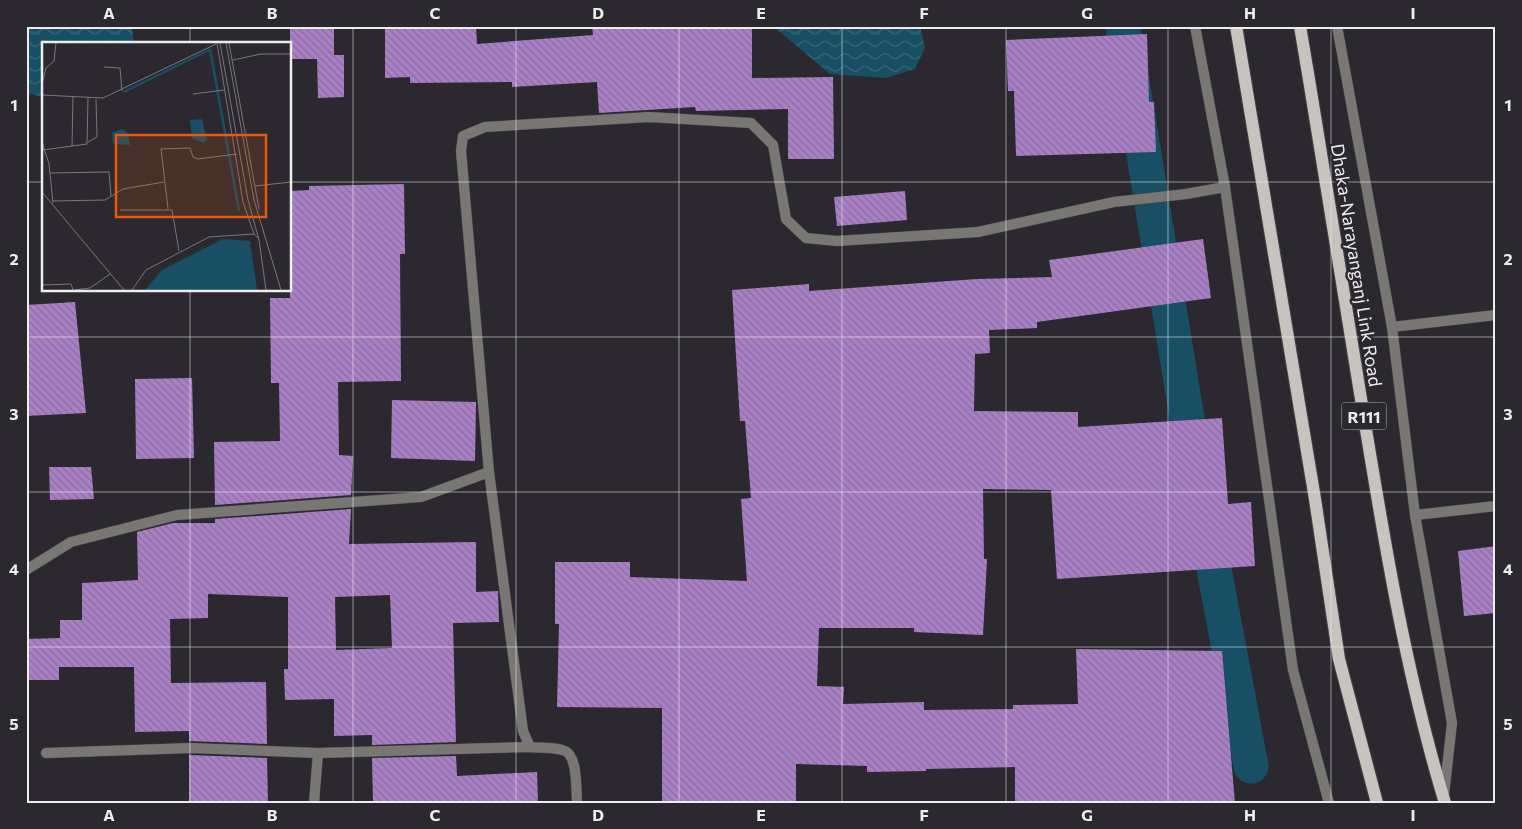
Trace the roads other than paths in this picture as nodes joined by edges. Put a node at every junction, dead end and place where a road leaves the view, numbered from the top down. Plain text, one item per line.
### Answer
1 (1195, 26) edge
2 (1236, 26) edge
3 (1300, 26) edge
4 (1337, 26) edge
5 (1226, 187) junction
6 (1496, 315) edge
7 (1392, 327) junction
8 (489, 472) junction
9 (1496, 506) edge
10 (1415, 515) junction
11 (26, 570) edge
12 (530, 747) junction
13 (46, 754) dead end
14 (318, 754) junction
15 (1445, 801) edge
16 (314, 803) edge
17 (577, 803) edge
18 (1329, 803) edge
19 (1377, 803) edge

1 - 5 street
2 - 19 main road
3 - 15 main road, Dhaka-Narayanganj Link Road / R111
4 - 7 street
5 - 8 street
5 - 18 street
6 - 7 street
7 - 10 street
8 - 11 street
8 - 12 street
9 - 10 street
10 - 15 street
12 - 14 street
12 - 17 street
13 - 14 street
14 - 16 street

